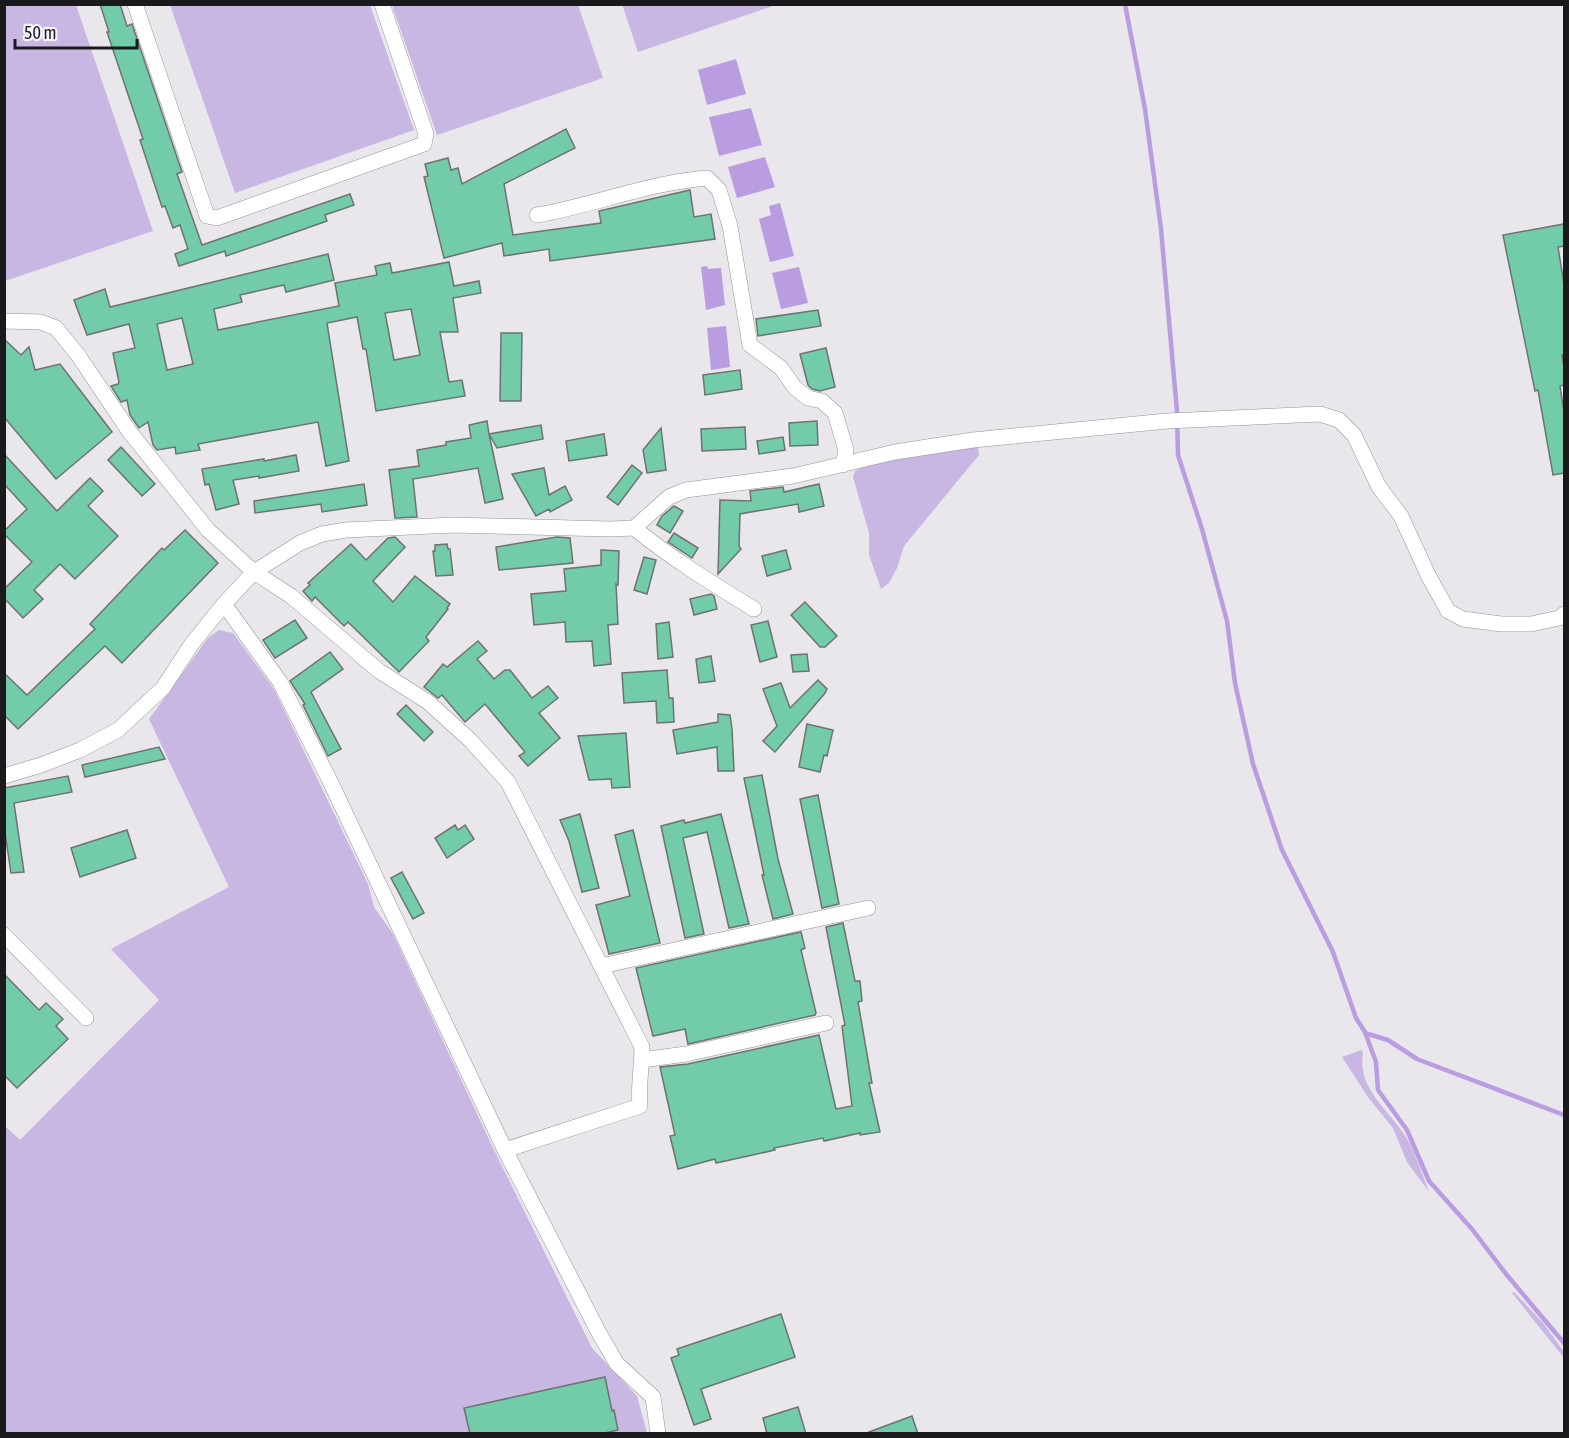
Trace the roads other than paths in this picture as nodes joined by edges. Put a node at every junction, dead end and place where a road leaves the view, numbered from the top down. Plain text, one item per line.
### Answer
1 (135, 4) edge
2 (382, 4) edge
3 (537, 215) dead end
4 (4, 321) edge
5 (843, 465) junction
6 (634, 528) junction
7 (254, 572) junction
8 (224, 604) junction
9 (754, 609) dead end
10 (1564, 614) edge
11 (4, 776) edge
12 (868, 908) dead end
13 (7, 937) edge
14 (601, 966) junction
15 (86, 1018) dead end
16 (826, 1023) dead end
17 (642, 1060) junction
18 (505, 1150) junction
19 (658, 1434) edge

1 - 2 street
3 - 5 street
4 - 7 street
5 - 6 street
5 - 10 street
6 - 7 street
6 - 9 street
7 - 8 street
7 - 14 street
8 - 11 street
8 - 18 street
12 - 14 street
13 - 15 street
14 - 17 street
16 - 17 street
17 - 18 street
18 - 19 street

